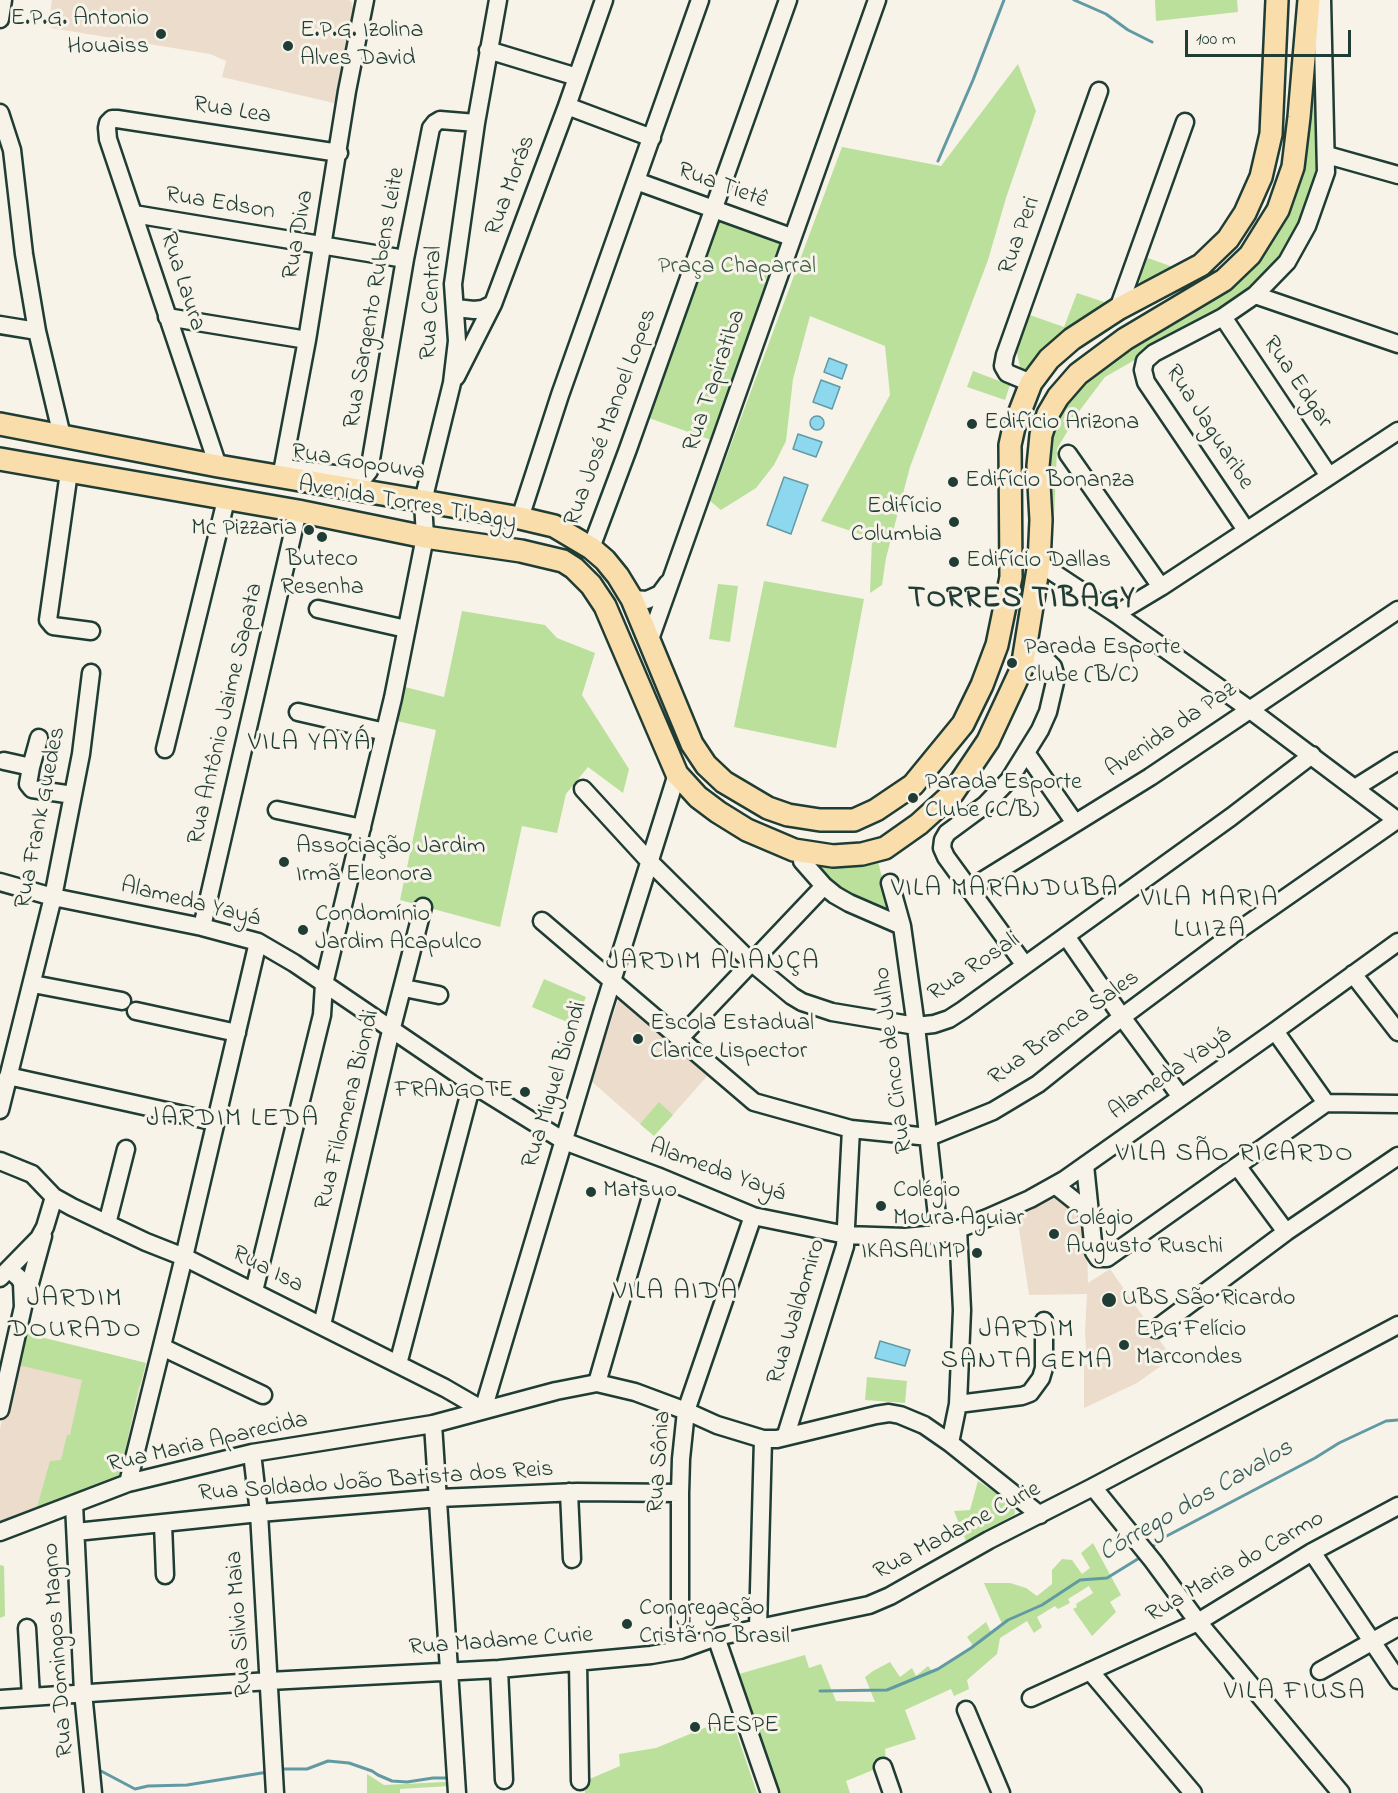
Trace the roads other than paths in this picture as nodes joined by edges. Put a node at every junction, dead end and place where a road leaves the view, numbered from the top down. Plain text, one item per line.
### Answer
1 (3, 0) edge
2 (364, 0) edge
3 (498, 0) edge
4 (604, 0) edge
5 (700, 0) edge
6 (788, 0) edge
7 (877, 0) edge
8 (1277, 0) edge
9 (1309, 0) edge
10 (1322, 0) edge
11 (0, 19) edge
12 (488, 50) junction
13 (577, 77) junction
14 (1099, 91) dead end
15 (567, 106) junction
16 (0, 113) edge
17 (117, 119) joint
18 (1185, 122) dead end
19 (476, 123) junction
20 (652, 138) junction
21 (339, 153) junction
22 (1327, 155) junction
23 (1398, 175) edge
24 (636, 181) junction
25 (712, 209) junction
26 (134, 214) junction
27 (791, 237) junction
28 (323, 246) junction
29 (405, 259) junction
30 (1131, 274) junction
31 (1151, 292) junction
32 (1255, 295) junction
33 (493, 304) junction
34 (456, 308) junction
35 (1118, 309) junction
36 (167, 317) junction
37 (1223, 317) junction
38 (0, 325) edge
39 (37, 331) junction
40 (307, 340) junction
41 (1398, 344) edge
42 (452, 383) junction
43 (1031, 383) junction
44 (0, 424) edge
45 (1398, 431) edge
46 (62, 436) junction
47 (1068, 454) dead end
48 (0, 459) edge
49 (218, 466) junction
50 (69, 472) junction
51 (280, 472) junction
52 (1329, 476) junction
53 (226, 500) junction
54 (423, 501) junction
55 (298, 511) junction
56 (520, 518) junction
57 (1246, 530) junction
58 (425, 537) junction
59 (1012, 545) junction
60 (591, 548) junction
61 (1040, 563) junction
62 (1011, 570) junction
63 (673, 574) junction
64 (1161, 587) junction
65 (632, 599) junction
66 (318, 609) dead end
67 (1398, 610) edge
68 (1116, 614) junction
69 (406, 629) junction
70 (91, 631) dead end
71 (649, 642) junction
72 (1026, 653) junction
73 (91, 673) dead end
74 (1249, 709) junction
75 (298, 712) dead end
76 (385, 732) junction
77 (39, 738) dead end
78 (165, 749) dead end
79 (1027, 754) junction
80 (1312, 755) junction
81 (1398, 760) edge
82 (4, 761) dead end
83 (31, 766) junction
84 (677, 774) junction
85 (1355, 788) junction
86 (583, 789) dead end
87 (73, 795) junction
88 (277, 810) dead end
89 (1398, 820) edge
90 (1075, 823) junction
91 (362, 828) junction
92 (649, 861) junction
93 (802, 861) dead end
94 (0, 882) edge
95 (890, 882) dead end
96 (824, 886) junction
97 (969, 889) junction
98 (53, 897) junction
99 (423, 907) dead end
100 (542, 921) dead end
101 (902, 926) junction
102 (202, 927) junction
103 (1066, 936) junction
104 (258, 942) junction
105 (1398, 942) edge
106 (751, 962) junction
107 (1024, 964) junction
108 (1353, 974) junction
109 (612, 980) junction
110 (33, 984) junction
111 (324, 984) junction
112 (404, 988) junction
113 (439, 995) dead end
114 (1122, 1017) junction
115 (916, 1026) junction
116 (392, 1031) junction
117 (1275, 1031) junction
118 (1398, 1032) edge
119 (237, 1033) junction
120 (679, 1039) junction
121 (8, 1076) junction
122 (471, 1084) junction
123 (1181, 1097) junction
124 (1326, 1103) junction
125 (1398, 1104) edge
126 (0, 1110) edge
127 (216, 1122) junction
128 (851, 1129) junction
129 (929, 1137) junction
130 (564, 1141) junction
131 (126, 1149) dead end
132 (1398, 1156) edge
133 (0, 1161) edge
134 (1085, 1165) junction
135 (1238, 1167) junction
136 (657, 1176) junction
137 (1055, 1185) junction
138 (54, 1197) junction
139 (1090, 1214) junction
140 (753, 1216) junction
141 (107, 1224) junction
142 (45, 1227) junction
143 (958, 1229) junction
144 (1286, 1232) junction
145 (939, 1234) junction
146 (846, 1235) junction
147 (184, 1257) junction
148 (4, 1274) edge
149 (254, 1291) junction
150 (23, 1307) junction
151 (1044, 1321) dead end
152 (1398, 1325) edge
153 (322, 1326) junction
154 (1155, 1329) dead end
155 (162, 1347) junction
156 (398, 1364) junction
157 (597, 1383) junction
158 (263, 1395) dead end
159 (958, 1404) junction
160 (0, 1410) edge
161 (483, 1410) junction
162 (686, 1411) junction
163 (433, 1424) junction
164 (786, 1435) junction
165 (763, 1439) junction
166 (950, 1443) junction
167 (252, 1453) junction
168 (128, 1483) junction
169 (1093, 1487) junction
170 (568, 1492) junction
171 (680, 1493) junction
172 (439, 1498) junction
173 (74, 1504) junction
174 (1398, 1506) edge
175 (259, 1513) junction
176 (1040, 1515) junction
177 (163, 1524) junction
178 (0, 1532) edge
179 (76, 1532) junction
180 (1312, 1552) junction
181 (572, 1559) dead end
182 (165, 1575) dead end
183 (1198, 1622) junction
184 (1398, 1627) edge
185 (27, 1628) dead end
186 (758, 1628) junction
187 (716, 1637) junction
188 (1372, 1640) junction
189 (680, 1650) junction
190 (578, 1663) junction
191 (499, 1669) junction
192 (450, 1670) junction
193 (1090, 1671) junction
194 (1320, 1671) dead end
195 (1398, 1680) edge
196 (269, 1681) junction
197 (83, 1692) junction
198 (31, 1697) junction
199 (1031, 1698) dead end
200 (0, 1699) edge
201 (966, 1710) dead end
202 (884, 1767) dead end
203 (274, 1778) edge
204 (504, 1780) dead end
205 (580, 1781) dead end
206 (1191, 1792) edge
207 (93, 1793) edge
208 (457, 1793) edge
209 (770, 1793) edge
210 (892, 1793) edge
211 (1001, 1793) edge
212 (1341, 1793) edge

1 - 11 street
2 - 21 street, Rua Diva
3 - 12 street, Rua Central
4 - 13 street, Rua Morás
5 - 20 street
6 - 25 street, Rua José Manoel Lopes
7 - 27 street, Rua Tapiratiba
8 - 31 main road, Rua Gopouva
9 - 61 main road, Avenida Torres Tibagy
10 - 22 street, Rua Jaguaribe
12 - 13 street
12 - 19 street, Rua Central
13 - 15 street, Rua Morás
14 - 43 street, Rua Peri
15 - 20 street
15 - 33 street, Rua Morás
16 - 39 street
17 - 21 street, Rua Lea
17 - 26 street, Rua Laura
18 - 30 street
19 - 29 street, Rua Sargento Rubens Leite
19 - 34 street, Rua Central
20 - 24 street
21 - 28 street, Rua Diva
22 - 23 street
22 - 32 street, Rua Jaguaribe
24 - 25 street, Rua Tietê
24 - 56 street
25 - 27 street, Rua Tietê
25 - 60 street, Rua José Manoel Lopes
26 - 28 street, Rua Edson
26 - 36 street, Rua Laura
27 - 63 street, Rua Tapiratiba
28 - 29 street, Rua Edson
28 - 40 street, Rua Diva
29 - 51 street, Rua Sargento Rubens Leite
30 - 31 street
30 - 35 street
31 - 35 main road, Rua Gopouva
32 - 37 street, Rua Jaguaribe
32 - 41 street
33 - 34 street
33 - 42 street, Rua Morás
34 - 42 street, Rua Central
35 - 43 main road, Rua Gopouva
36 - 40 street
36 - 49 street, Rua Laura
37 - 52 street, Rua Edgar
37 - 57 street, Rua Jaguaribe
38 - 39 street
39 - 46 street
40 - 51 street, Rua Diva
42 - 54 street, Rua Central
43 - 59 main road, Rua Gopouva
44 - 46 main road, Rua Gopouva
45 - 52 street
46 - 49 main road, Rua Gopouva
47 - 64 street
48 - 50 main road, Avenida Torres Tibagy
49 - 51 main road, Rua Gopouva
50 - 53 main road, Avenida Torres Tibagy
50 - 70 street
51 - 54 main road, Rua Gopouva
52 - 57 street
53 - 55 main road, Avenida Torres Tibagy
53 - 78 street
54 - 56 main road, Rua Gopouva
54 - 58 street, Rua Central
55 - 58 main road, Avenida Torres Tibagy
55 - 102 street, Rua Antônio Jaime Sapata
56 - 60 main road, Rua Gopouva
57 - 64 street
58 - 69 street, Rua Central
58 - 84 main road, Avenida Torres Tibagy
59 - 61 main road
59 - 62 main road, Rua Gopouva
60 - 65 main road, Rua Gopouva
61 - 62 main road
61 - 68 street
61 - 72 main road, Avenida Torres Tibagy
62 - 71 main road, Rua Gopouva
63 - 65 street, Rua Tapiratiba
63 - 71 street, Rua Tapiratiba
64 - 68 street
65 - 71 main road, Rua Gopouva
66 - 69 street
67 - 74 street, Avenida da Paz
68 - 74 street
69 - 76 street, Rua Central
72 - 79 street
72 - 84 main road, Avenida Torres Tibagy
73 - 87 street, Rua Frank Guedes
74 - 80 street
74 - 90 street, Avenida da Paz
75 - 76 street
76 - 91 street, Rua Central
77 - 83 street
79 - 90 street
79 - 97 street
80 - 85 street
80 - 103 street, Rua Rosali
81 - 85 street
82 - 83 street
83 - 87 street
84 - 92 street, Rua Miguel Biondi
85 - 89 street
86 - 92 street, Rua Rosali
87 - 98 street, Rua Frank Guedes
88 - 91 street
89 - 114 street, Rua Branca Sales
90 - 97 street, Avenida da Paz
91 - 111 street, Rua Central
92 - 106 street, Rua Rosali
92 - 109 street, Rua Miguel Biondi
93 - 96 street
94 - 98 street, Alameda Yayá
95 - 101 street, Rua Cinco de Julho
96 - 101 street
96 - 106 street
97 - 107 street
98 - 102 street, Alameda Yayá
98 - 110 street, Rua Frank Guedes
99 - 112 street, Rua Filomena Biondi
100 - 109 street
101 - 115 street, Rua Cinco de Julho
102 - 104 street, Alameda Yayá
103 - 107 street, Rua Rosali
103 - 114 street
104 - 111 street, Alameda Yayá
104 - 119 street
105 - 108 street, Alameda Yayá
106 - 115 street, Rua Rosali
106 - 120 street
107 - 115 street, Rua Rosali
108 - 117 street, Alameda Yayá
108 - 118 street
109 - 120 street
109 - 130 street, Rua Miguel Biondi
110 - 119 street
110 - 121 street, Rua Frank Guedes
111 - 116 street, Alameda Yayá
111 - 149 street, Rua Central
112 - 113 street
112 - 116 street, Rua Filomena Biondi
114 - 123 street
114 - 129 street, Rua Branca Sales
115 - 129 street, Rua Cinco de Julho
116 - 122 street, Alameda Yayá
116 - 153 street, Rua Filomena Biondi
117 - 123 street, Alameda Yayá
117 - 124 street
119 - 127 street
120 - 128 street
121 - 126 street, Rua Frank Guedes
121 - 127 street
122 - 130 street, Alameda Yayá
122 - 156 street
123 - 134 street, Alameda Yayá
124 - 125 street
124 - 135 street
127 - 147 street
128 - 129 street
128 - 146 street, Rua Waldomiro
129 - 145 street, Rua Cinco de Julho
130 - 136 street, Alameda Yayá
130 - 161 street, Rua Miguel Biondi
131 - 141 street
132 - 144 street
133 - 138 street, Rua Isa
134 - 137 street, Alameda Yayá
134 - 139 street
135 - 139 street
135 - 144 street
136 - 140 street, Alameda Yayá
136 - 157 street
137 - 139 street
137 - 143 street, Alameda Yayá
138 - 141 street, Rua Isa
138 - 142 street
140 - 146 street, Alameda Yayá
140 - 162 street, Rua Sônia
141 - 147 street, Rua Isa
142 - 148 street
142 - 150 street
143 - 145 street, Alameda Yayá
143 - 159 street
144 - 154 street
145 - 146 street, Alameda Yayá
146 - 164 street, Rua Waldomiro
147 - 149 street, Rua Isa
147 - 155 street
148 - 150 street
149 - 153 street, Rua Isa
150 - 160 street
151 - 159 street
152 - 169 street, Rua Madame Curie
153 - 156 street, Rua Isa
155 - 158 street
155 - 168 street
156 - 161 street, Rua Isa
157 - 161 street, Rua Maria Aparecida
157 - 162 street
159 - 166 street
161 - 163 street, Rua Maria Aparecida
162 - 165 street
162 - 171 street, Rua Sônia
163 - 167 street, Rua Maria Aparecida
163 - 172 street
164 - 165 street
164 - 166 street
165 - 186 street
166 - 176 street
167 - 168 street, Rua Maria Aparecida
167 - 175 street, Rua Silvio Maia
168 - 173 street, Rua Maria Aparecida
169 - 176 street, Rua Madame Curie
169 - 183 street
170 - 171 street, Rua Soldado João Batista dos Reis
170 - 172 street, Rua Soldado João Batista dos Reis
170 - 181 street
171 - 189 street, Rua Sônia
172 - 175 street, Rua Soldado João Batista dos Reis
172 - 192 street
173 - 178 street, Rua Maria Aparecida
173 - 179 street, Rua Domingos Magno
174 - 180 street, Rua Maria do Carmo
175 - 177 street, Rua Soldado João Batista dos Reis
175 - 196 street, Rua Silvio Maia
176 - 186 street, Rua Madame Curie
177 - 179 street, Rua Soldado João Batista dos Reis
177 - 182 street
179 - 197 street, Rua Domingos Magno
180 - 183 street, Rua Maria do Carmo
180 - 188 street
183 - 193 street, Rua Maria do Carmo
183 - 212 street
184 - 188 street
185 - 198 street
186 - 187 street, Rua Madame Curie
187 - 189 street, Rua Madame Curie
187 - 209 street
188 - 194 street
188 - 195 street
189 - 190 street, Rua Madame Curie
190 - 191 street, Rua Madame Curie
190 - 205 street
191 - 192 street, Rua Madame Curie
191 - 204 street
192 - 196 street, Rua Madame Curie
192 - 208 street
193 - 199 street, Rua Maria do Carmo
193 - 206 street
196 - 197 street, Rua Madame Curie
196 - 203 street, Rua Silvio Maia
197 - 198 street, Rua Madame Curie
197 - 207 street, Rua Domingos Magno
198 - 200 street, Rua Madame Curie
201 - 211 street
202 - 210 street

